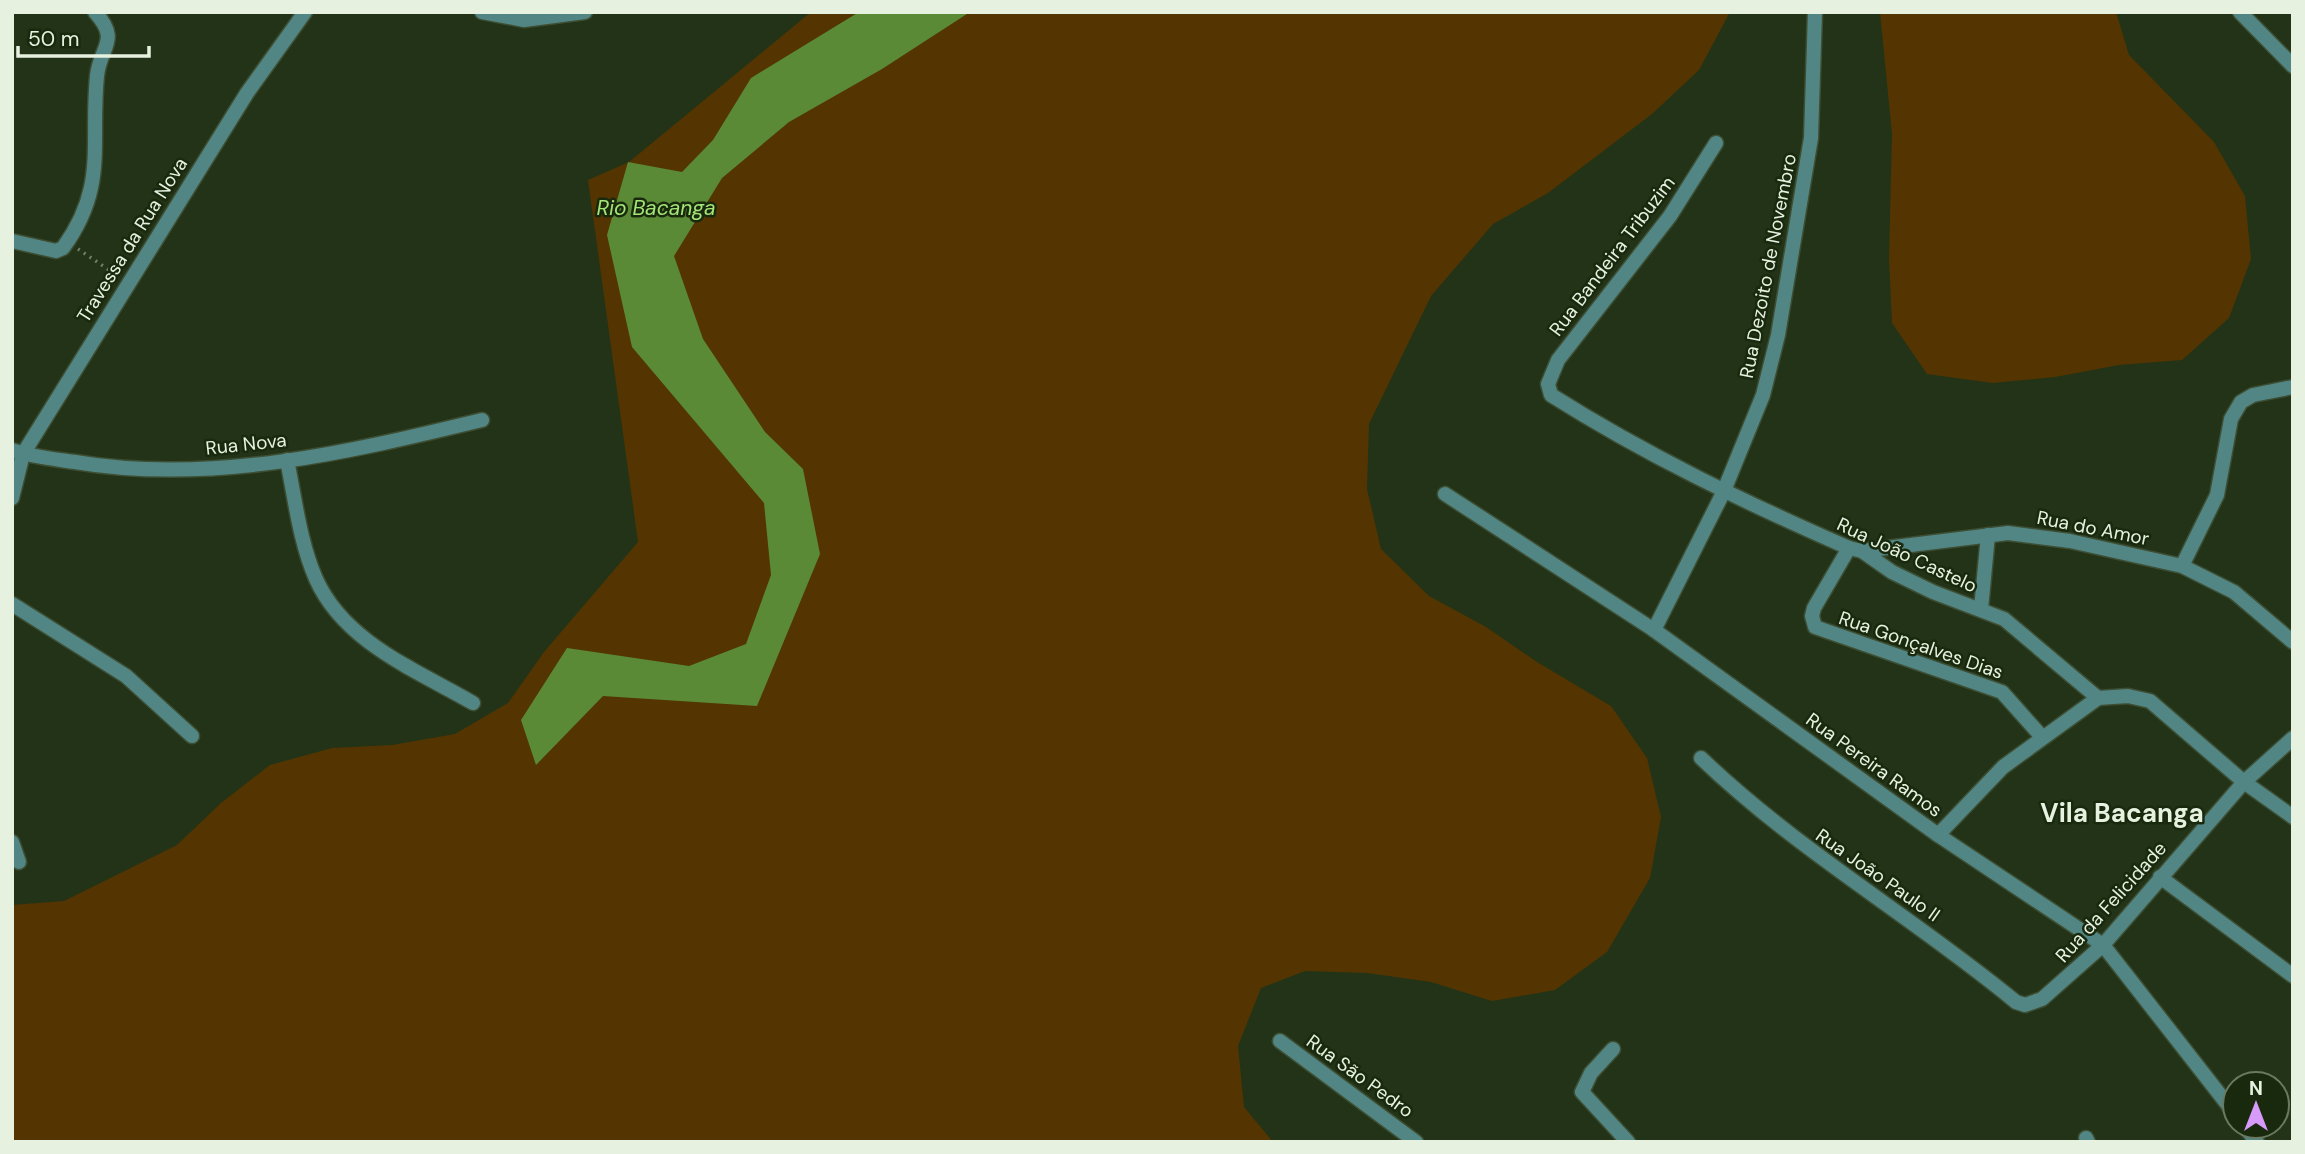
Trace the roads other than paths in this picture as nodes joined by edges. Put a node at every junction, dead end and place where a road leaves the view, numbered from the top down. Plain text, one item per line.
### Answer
1 (95, 12) edge
2 (305, 12) edge
3 (482, 12) edge
4 (585, 12) edge
5 (1815, 12) edge
6 (2240, 12) edge
7 (2293, 66) edge
8 (1716, 143) dead end
9 (12, 241) edge
10 (2293, 387) edge
11 (1551, 396) joint
12 (482, 420) dead end
13 (18, 452) edge
14 (287, 460) junction
15 (1723, 493) junction
16 (1446, 494) dead end
17 (12, 498) edge
18 (1988, 535) junction
19 (1855, 550) junction
20 (2182, 566) junction
21 (15, 609) edge
22 (1981, 609) junction
23 (1654, 629) junction
24 (2293, 642) edge
25 (2098, 698) junction
26 (472, 703) dead end
27 (192, 736) dead end
28 (2042, 737) junction
29 (2293, 738) edge
30 (1701, 758) dead end
31 (2244, 782) junction
32 (2293, 817) edge
33 (1938, 835) junction
34 (12, 842) edge
35 (19, 862) dead end
36 (2160, 877) junction
37 (2103, 944) junction
38 (2293, 976) edge
39 (2042, 999) joint
40 (1280, 1041) dead end
41 (1612, 1049) dead end
42 (2221, 1096) edge
43 (1416, 1142) edge
44 (1628, 1142) edge

1 - 9 street
2 - 13 street, Travessa da Rua Nova
3 - 4 street
5 - 15 street, Rua Dezoito de Novembro
6 - 7 street
8 - 11 street, Rua Bandeira Tribuzim
10 - 20 street
11 - 15 street, Rua João Castelo
12 - 14 street, Rua Nova
13 - 14 street, Rua Nova
13 - 17 street, Travessa da Rua Nova
14 - 26 street
15 - 19 street, Rua João Castelo
15 - 23 street, Rua Dezoito de Novembro
16 - 23 street, Rua Pereira Ramos
18 - 19 street, Rua do Amor
18 - 20 street, Rua do Amor
18 - 22 street
19 - 22 street, Rua João Castelo
19 - 28 street, Rua Gonçalves Dias
20 - 24 street, Rua do Amor
21 - 27 street
22 - 25 street, Rua João Castelo
23 - 33 street, Rua Pereira Ramos
25 - 28 street
25 - 31 street
28 - 33 street
29 - 31 street, Rua da Felicidade
30 - 39 street, Rua João Paulo II
31 - 32 street
31 - 36 street, Rua da Felicidade
33 - 37 street, Rua Pereira Ramos
34 - 35 street
36 - 37 street, Rua da Felicidade
36 - 38 street
37 - 39 street, Rua da Felicidade
37 - 42 street, Rua Pereira Ramos
40 - 43 street, Rua São Pedro
41 - 44 street

